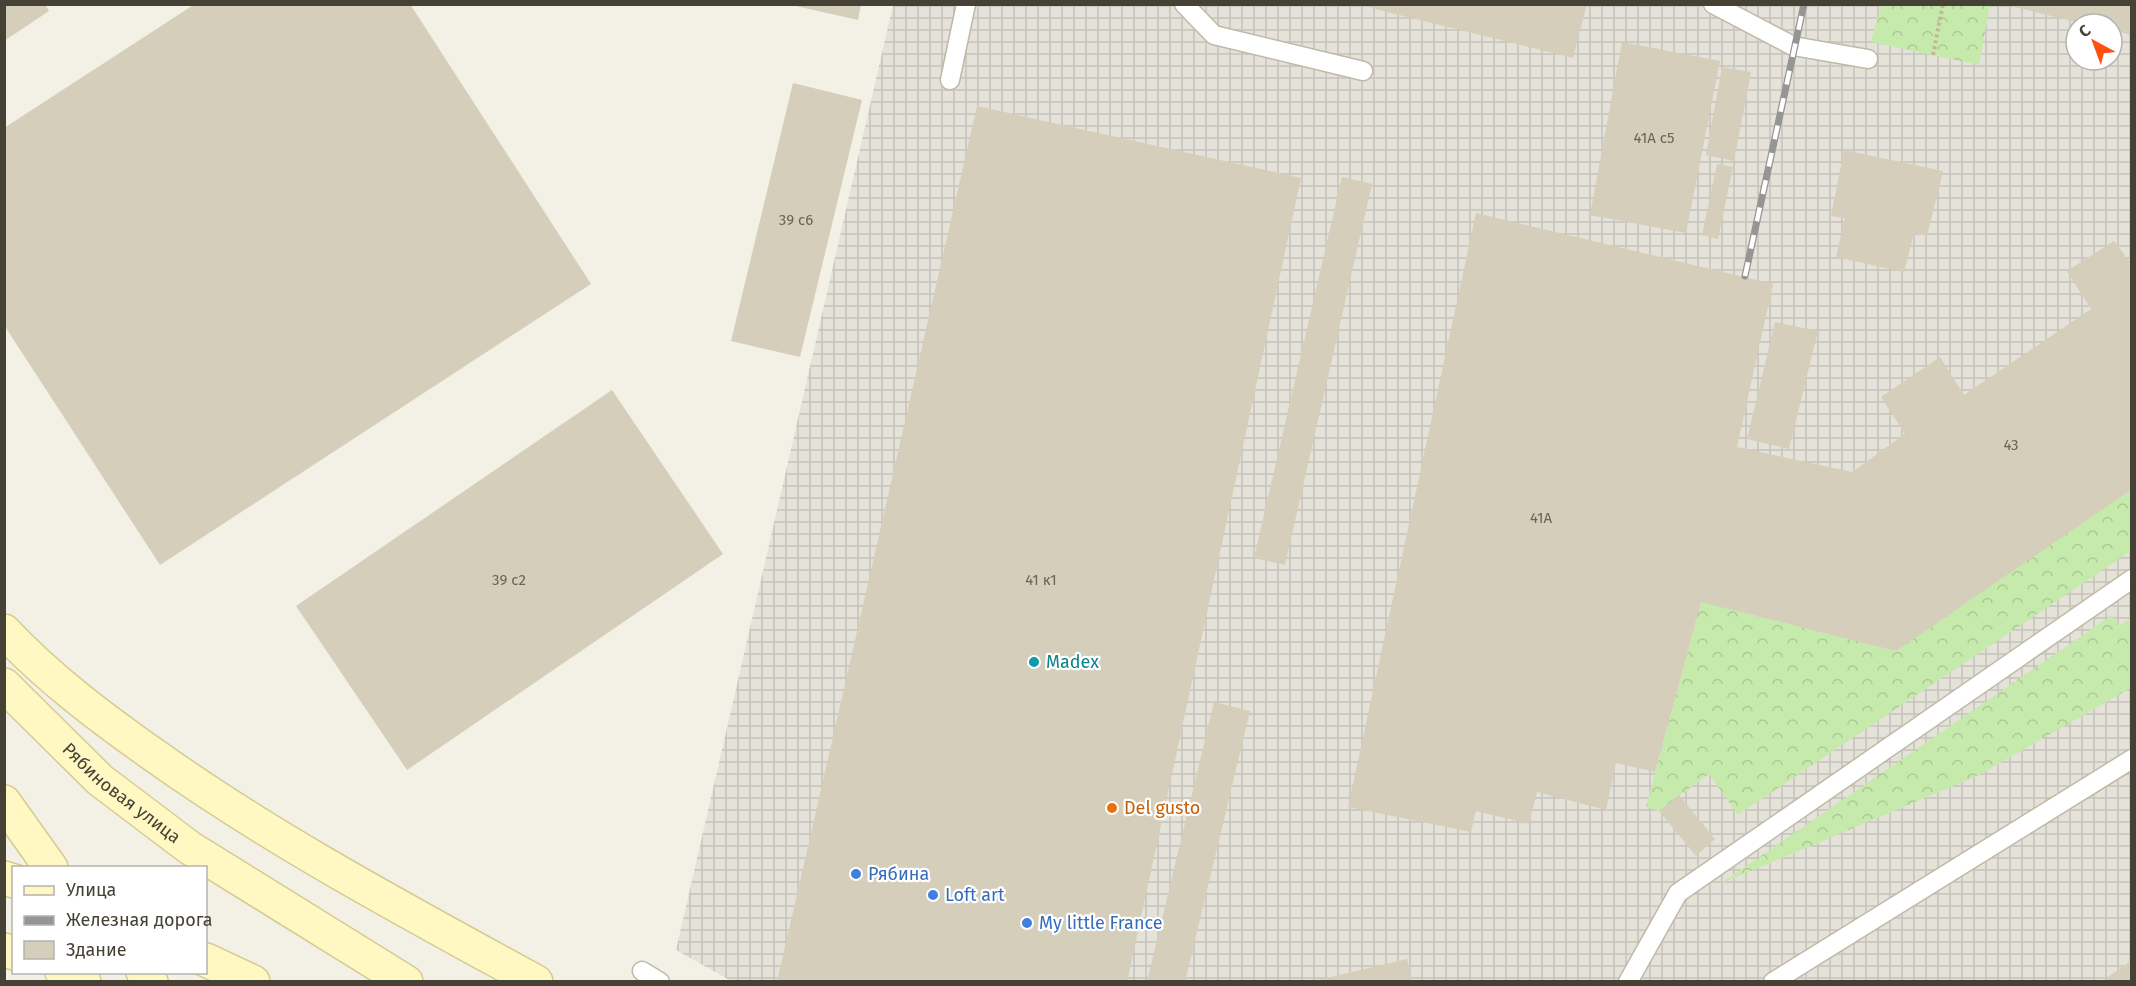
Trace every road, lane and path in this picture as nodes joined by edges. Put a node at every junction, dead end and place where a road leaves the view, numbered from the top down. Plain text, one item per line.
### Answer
1 (966, 4) edge
2 (1184, 4) edge
3 (1713, 4) edge
4 (1943, 4) edge
5 (1933, 55) dead end
6 (1868, 59) dead end
7 (1363, 71) dead end
8 (950, 80) dead end
9 (2132, 579) edge
10 (4, 632) edge
11 (4, 685) edge
12 (2132, 759) edge
13 (4, 802) edge
14 (50, 866) edge
15 (207, 960) edge
16 (642, 971) dead end
17 (67, 974) edge
18 (84, 981) edge
19 (253, 981) edge
20 (406, 981) edge
21 (536, 981) edge
22 (660, 981) edge
23 (1628, 981) edge
24 (1773, 981) edge

1 - 8 lane
2 - 7 lane
3 - 6 lane
4 - 5 path
9 - 23 lane
10 - 21 main road
11 - 20 main road, Рябиновая улица
12 - 24 lane
13 - 14 main road
15 - 19 main road
16 - 22 lane
17 - 18 main road

